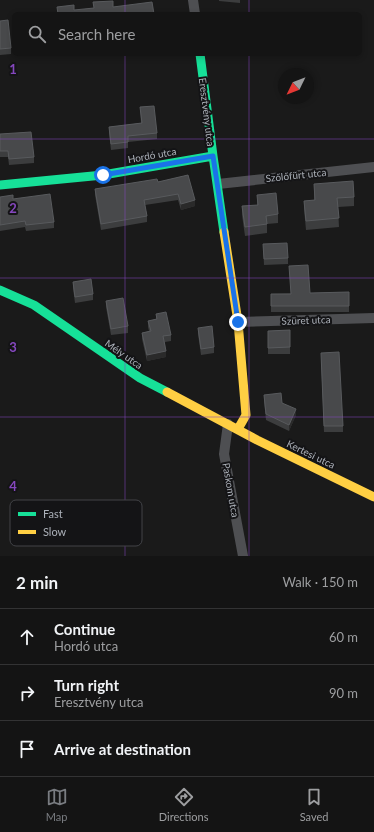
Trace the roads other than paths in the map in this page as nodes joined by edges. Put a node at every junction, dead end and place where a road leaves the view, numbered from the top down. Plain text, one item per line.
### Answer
1 (193, 0) edge
2 (195, 12) edge
3 (200, 56) edge
4 (213, 156) junction
5 (374, 167) edge
6 (218, 184) junction
7 (0, 185) edge
8 (0, 290) edge
9 (374, 318) edge
10 (238, 322) junction
11 (228, 424) junction
12 (238, 429) junction
13 (374, 497) edge
14 (243, 556) edge

1 - 2 street
3 - 4 street, Eresztvény utca
4 - 6 street, Eresztvény utca
4 - 7 street, Hordó utca
5 - 6 street, Szőlőfürt utca
6 - 10 street, Eresztvény utca
8 - 11 street, Mély utca
9 - 10 street, Szüret utca
10 - 12 street, Eresztvény utca
11 - 12 street, Mély utca
11 - 14 street, Paskom utca
12 - 13 street, Kertesi utca

